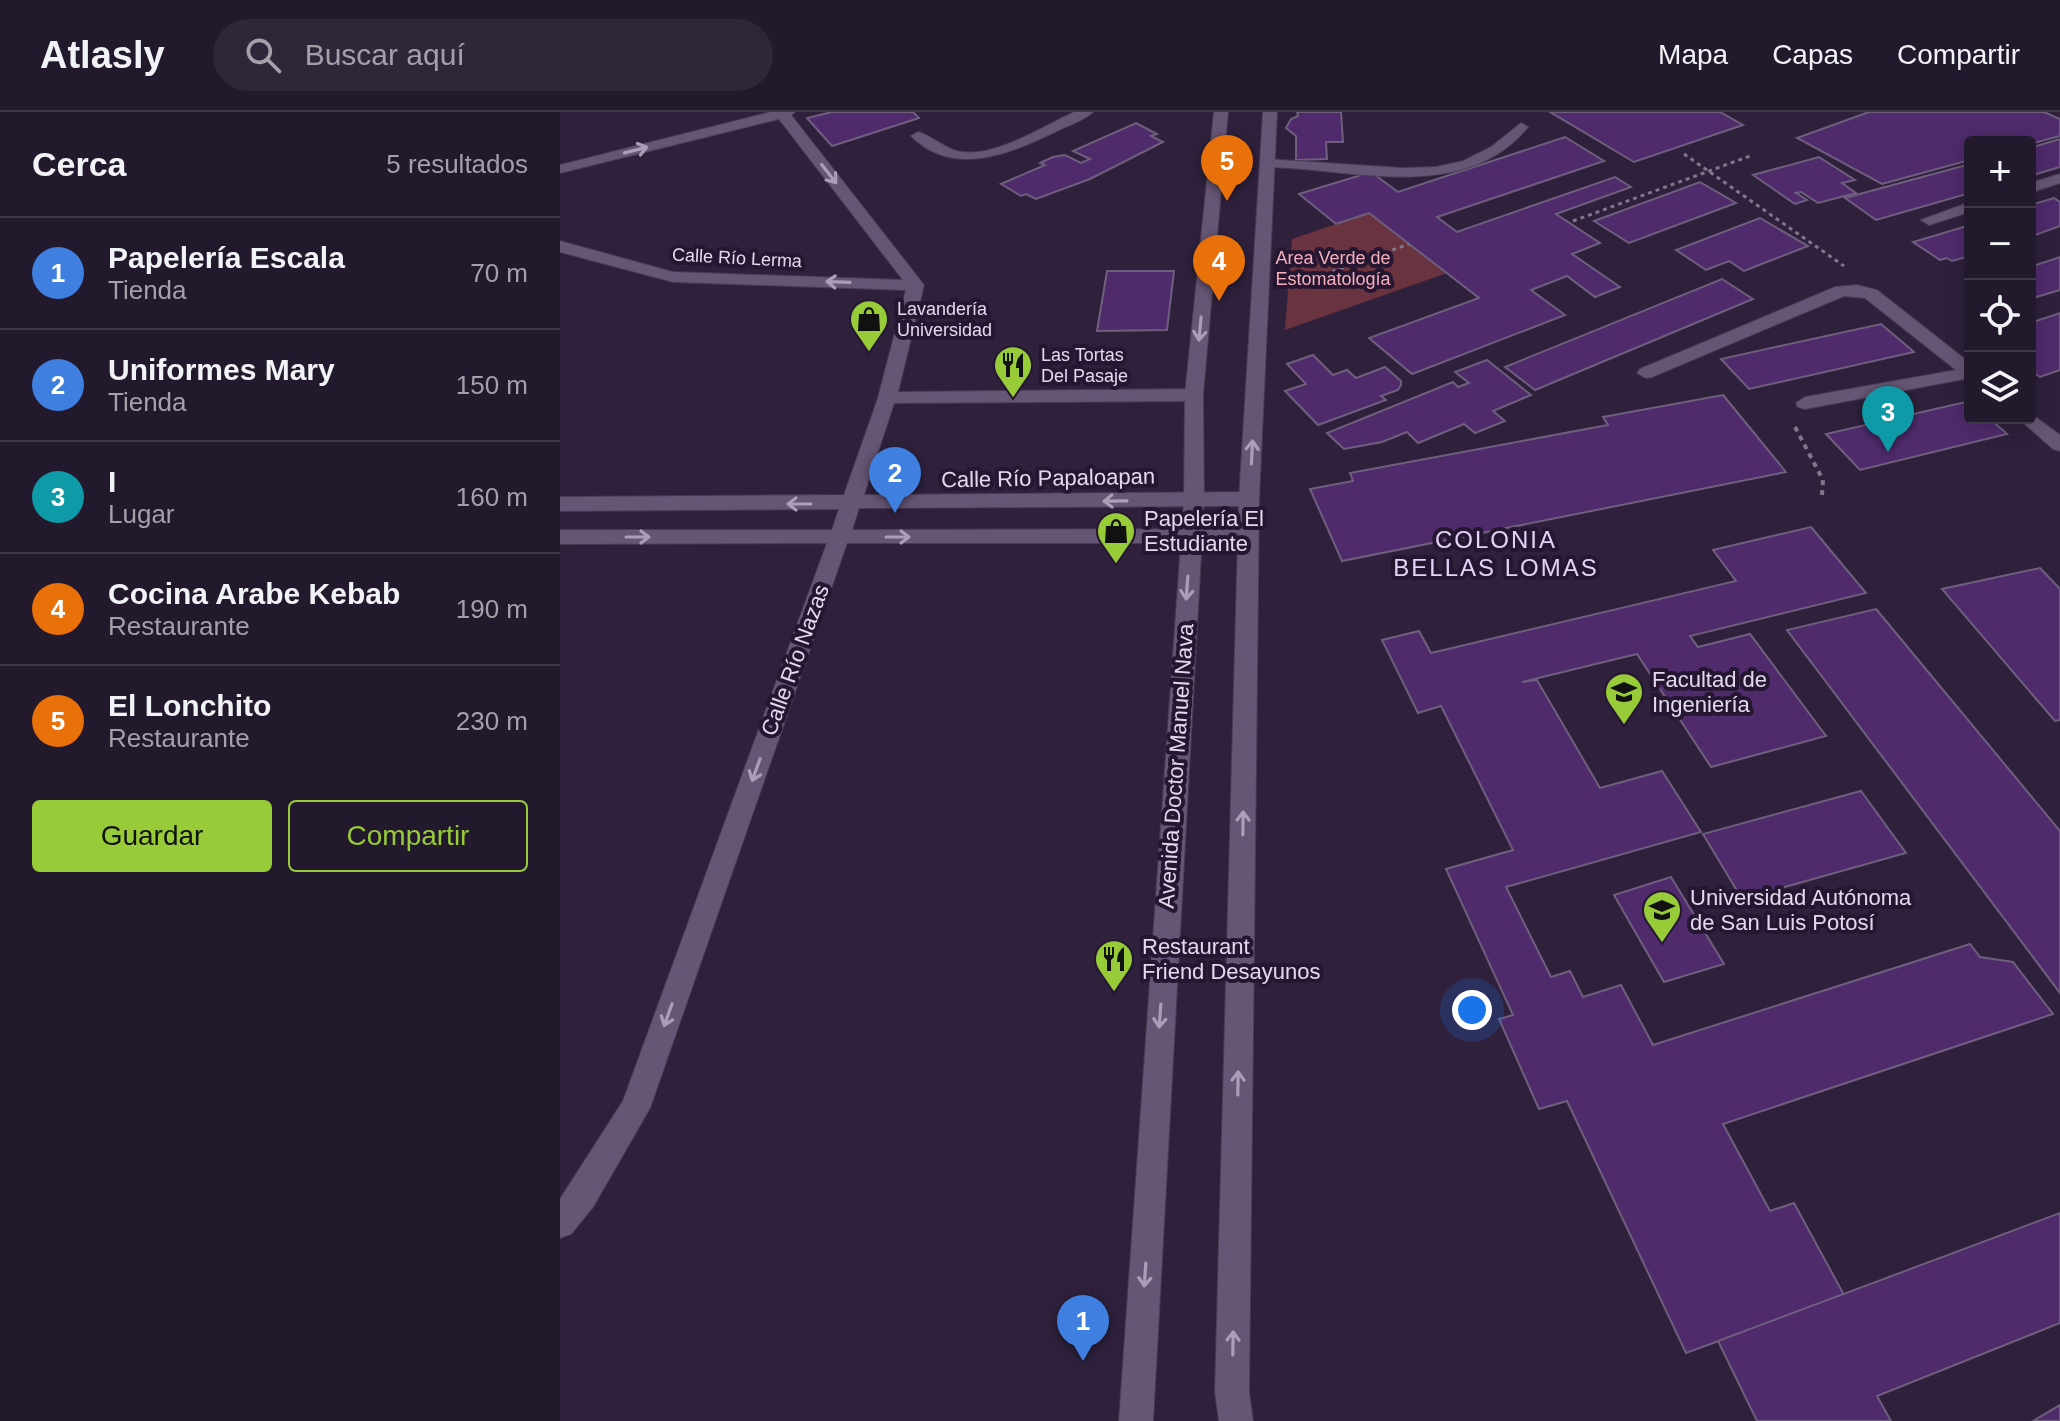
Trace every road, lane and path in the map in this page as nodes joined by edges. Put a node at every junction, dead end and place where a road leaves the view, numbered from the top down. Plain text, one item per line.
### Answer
1 (784, 112) edge
2 (1086, 112) edge
3 (1221, 112) edge
4 (1270, 112) edge
5 (1521, 127) dead end
6 (918, 136) dead end
7 (1684, 154) dead end
8 (1750, 156) dead end
9 (1267, 163) junction
10 (560, 169) edge
11 (1709, 171) junction
12 (2060, 178) edge
13 (2036, 186) edge
14 (1967, 208) edge
15 (1929, 220) dead end
16 (1573, 221) dead end
17 (1409, 244) dead end
18 (560, 246) edge
19 (916, 285) junction
20 (1857, 290) junction
21 (1260, 298) junction
22 (1964, 367) edge
23 (1646, 373) dead end
24 (1964, 373) edge
25 (1194, 395) junction
26 (887, 398) junction
27 (1805, 403) joint
28 (2034, 424) edge
29 (2060, 445) edge
30 (1822, 495) dead end
31 (1249, 499) junction
32 (1194, 500) junction
33 (851, 504) junction
34 (561, 506) edge
35 (1190, 536) junction
36 (1248, 536) junction
37 (560, 537) edge
38 (838, 537) junction
39 (560, 1223) edge
40 (1234, 1406) edge
41 (1136, 1421) edge
42 (1255, 1421) edge

10 -> 1 street
1 -> 19 street
2 - 6 street
3 -> 25 street, Avenida Doctor Manuel Nava
4 - 9 street
5 - 9 street
7 - 11 path
8 - 11 path
9 - 21 street
11 - 16 path
11 - 20 path
12 - 13 street
14 - 15 street
17 - 21 path
19 -> 18 street, Calle Río Lerma
19 - 26 street, Calle Río Nazas
20 - 22 street
20 - 23 street
31 -> 21 street
24 - 27 street
25 - 26 street
25 - 32 street, Avenida Doctor Manuel Nava
26 - 33 street, Calle Río Nazas
27 - 30 path
28 - 29 street
31 - 32 street, Calle Río Papaloapan
31 - 36 street
32 -> 33 street, Calle Río Papaloapan
32 - 35 street, Avenida Doctor Manuel Nava
33 -> 34 street, Calle Río Papaloapan
33 - 38 street, Calle Río Nazas
35 - 36 street
38 -> 35 street
35 -> 41 street, Avenida Doctor Manuel Nava
40 -> 36 street
37 -> 38 street
38 -> 39 street, Calle Río Nazas
40 - 42 street

